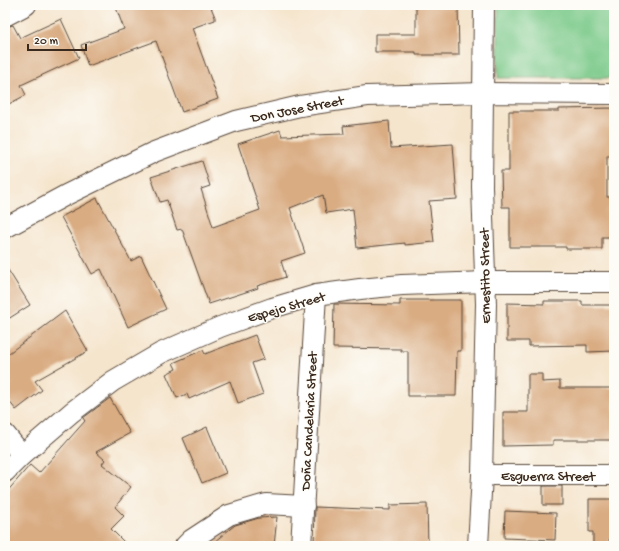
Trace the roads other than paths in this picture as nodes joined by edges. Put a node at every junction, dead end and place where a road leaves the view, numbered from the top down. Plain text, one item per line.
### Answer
1 (26, 5) edge
2 (484, 5) edge
3 (5, 16) edge
4 (483, 93) junction
5 (614, 94) edge
6 (5, 228) edge
7 (486, 282) junction
8 (614, 282) edge
9 (316, 295) junction
10 (5, 434) edge
11 (22, 455) junction
12 (5, 472) edge
13 (482, 475) junction
14 (614, 475) edge
15 (304, 506) junction
16 (186, 546) edge
17 (301, 546) edge
18 (478, 546) edge

1 - 3 street
2 - 4 street, Ernestito Street
4 - 5 street, Don Jose Street
4 - 6 street, Don Jose Street
4 - 7 street, Ernestito Street
7 - 8 street, Espejo Street
7 - 9 street, Espejo Street
7 - 13 street, Ernestito Street
9 - 11 street, Espejo Street
9 - 15 street, Doña Candelaria Street
10 - 11 street
11 - 12 street, Espejo Street
13 - 14 street, Esguerra Street
13 - 18 street, Ernestito Street
15 - 16 street
15 - 17 street, Doña Candelaria Street

